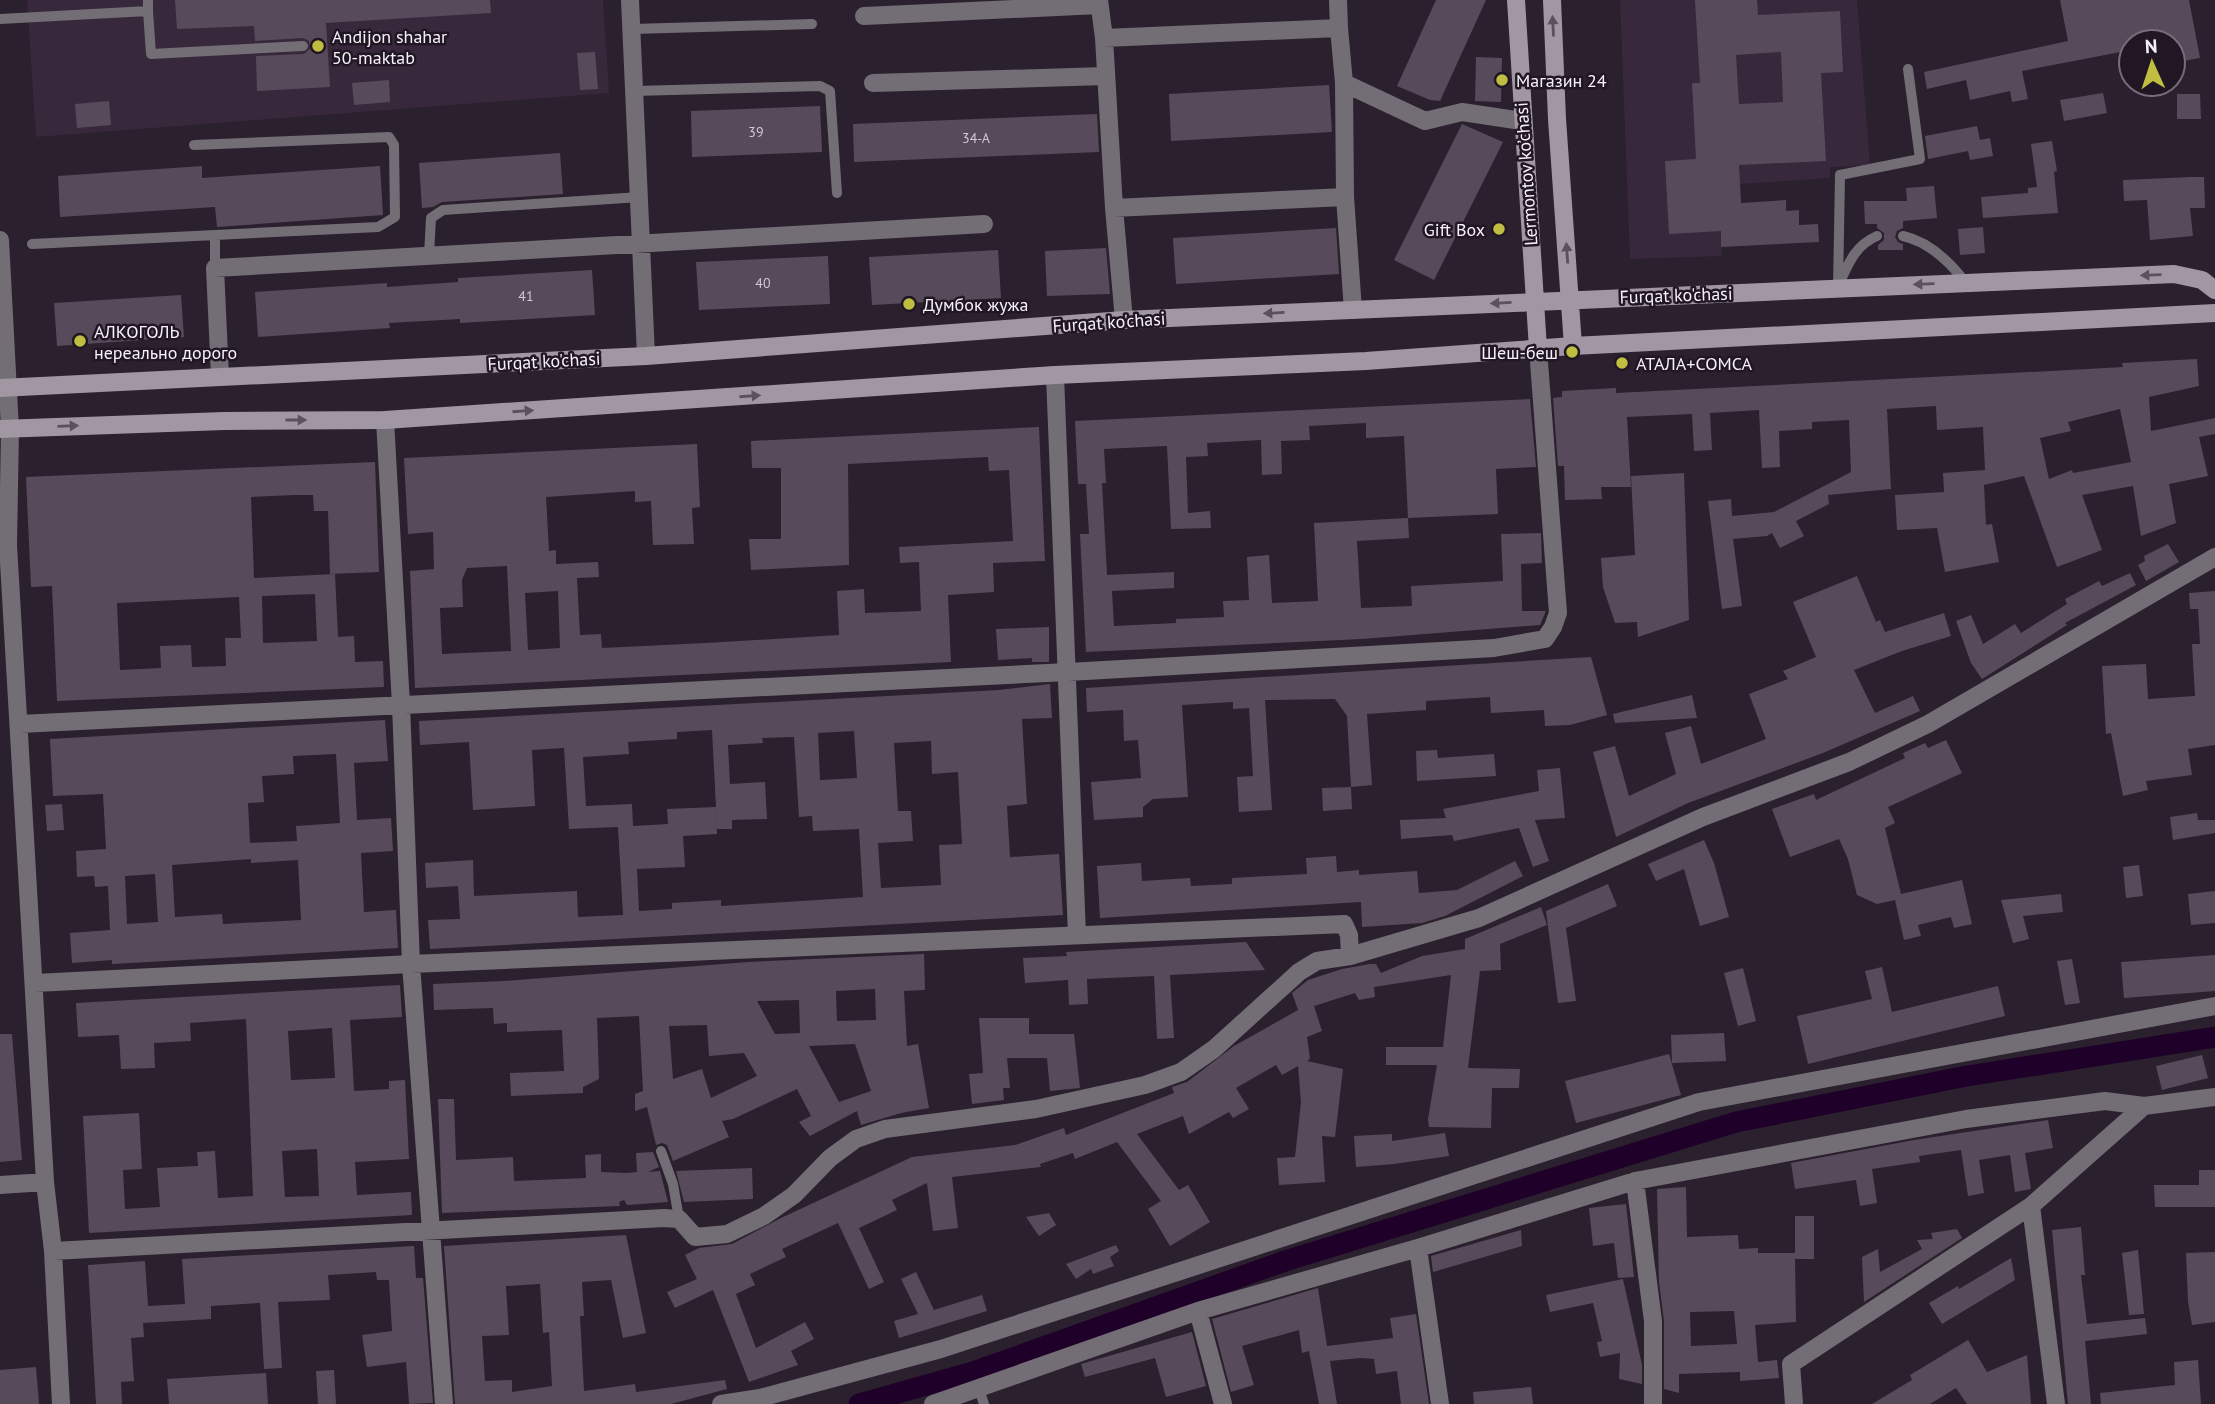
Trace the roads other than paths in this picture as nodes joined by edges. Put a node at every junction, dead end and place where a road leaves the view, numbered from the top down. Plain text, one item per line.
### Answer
1 (630, 0) edge
2 (1338, 0) edge
3 (1516, 0) edge
4 (1552, 0) edge
5 (1099, 3) edge
6 (148, 5) edge
7 (864, 16) dead end
8 (0, 19) edge
9 (812, 24) dead end
10 (1339, 28) junction
11 (632, 29) junction
12 (1104, 38) junction
13 (303, 46) dead end
14 (1908, 69) dead end
15 (1105, 76) junction
16 (873, 83) dead end
17 (1344, 83) junction
18 (635, 91) junction
19 (1522, 121) junction
20 (194, 145) dead end
21 (837, 193) dead end
22 (640, 197) junction
23 (1345, 197) junction
24 (1114, 208) junction
25 (984, 224) dead end
26 (215, 235) junction
27 (1877, 236) dead end
28 (1903, 236) dead end
29 (0, 240) edge
30 (32, 244) dead end
31 (642, 244) junction
32 (429, 255) junction
33 (215, 268) junction
34 (1966, 283) junction
35 (1, 285) edge
36 (1838, 288) junction
37 (2215, 290) edge
38 (1570, 299) junction
39 (1535, 301) junction
40 (1353, 310) junction
41 (2215, 313) edge
42 (1124, 320) junction
43 (1573, 346) junction
44 (1538, 349) junction
45 (646, 356) junction
46 (1055, 375) junction
47 (220, 377) junction
48 (4, 388) edge
49 (385, 420) junction
50 (5, 429) edge
51 (2215, 557) edge
52 (1068, 672) junction
53 (401, 705) junction
54 (20, 724) junction
55 (1077, 935) junction
56 (1350, 956) junction
57 (411, 964) junction
58 (34, 983) junction
59 (2215, 1006) edge
60 (2215, 1097) edge
61 (2144, 1106) junction
62 (661, 1151) dead end
63 (1635, 1181) junction
64 (45, 1182) junction
65 (0, 1185) edge
66 (2031, 1206) junction
67 (679, 1219) junction
68 (433, 1232) junction
69 (1418, 1248) junction
70 (53, 1251) junction
71 (1198, 1311) junction
72 (982, 1396) edge
73 (61, 1404) edge
74 (444, 1404) edge
75 (721, 1404) edge
76 (933, 1404) edge
77 (1223, 1404) edge
78 (1440, 1404) edge
79 (1653, 1404) edge
80 (1794, 1404) edge
81 (2056, 1404) edge

1 - 11 street
2 - 10 street
3 - 19 main road, Lermontov ko’chasi
38 -> 4 main road, Lermontov ko’chasi
5 - 7 street
5 - 12 street
6 - 8 lane
6 - 13 lane
9 - 11 lane
10 - 12 street
10 - 17 street
11 - 18 street
12 - 15 street
14 - 36 lane
15 - 16 street
15 - 24 street
17 - 19 street
17 - 23 street
18 - 21 lane
18 - 22 street
19 - 39 main road, Lermontov ko’chasi
20 - 26 lane
22 - 31 street
22 - 32 lane
23 - 24 street
23 - 40 street
24 - 42 street
25 - 31 street
26 - 30 lane
26 - 33 lane
27 - 36 lane
28 - 34 lane
29 - 35 street
31 - 32 street
31 - 45 street
32 - 33 street
33 - 47 street
34 -> 36 main road, Furqat ko'chasi
37 -> 34 main road, Furqat ko'chasi
35 - 48 street
36 - 38 main road, Furqat ko'chasi
38 - 39 main road, Furqat ko'chasi
38 - 43 main road, Lermontov ko’chasi
39 -> 40 main road, Furqat ko'chasi
39 - 44 main road, Lermontov ko’chasi
40 -> 42 main road, Furqat ko'chasi
41 - 43 main road
42 - 45 main road, Furqat ko'chasi
43 - 44 main road
44 - 46 main road
44 - 52 street
45 - 47 main road, Furqat ko'chasi
49 -> 46 main road
46 - 52 street
47 - 48 main road, Furqat ko'chasi
48 - 50 street
50 -> 49 main road
49 - 53 street
50 - 54 street
51 - 56 street
52 - 53 street
52 - 55 street
53 - 54 street
53 - 57 street
54 - 58 street
55 - 56 street
55 - 57 street
56 - 67 street
57 - 58 street
57 - 68 street
58 - 64 street
59 - 75 street
60 - 61 street
61 - 63 street
61 - 66 street
62 - 67 lane
63 - 69 street
63 - 79 street
64 - 65 street
64 - 70 street
66 - 80 street
66 - 81 street
67 - 68 street
68 - 70 street
68 - 74 street
69 - 71 street
69 - 78 street
70 - 73 street
71 - 72 street
71 - 77 street
72 - 76 street

